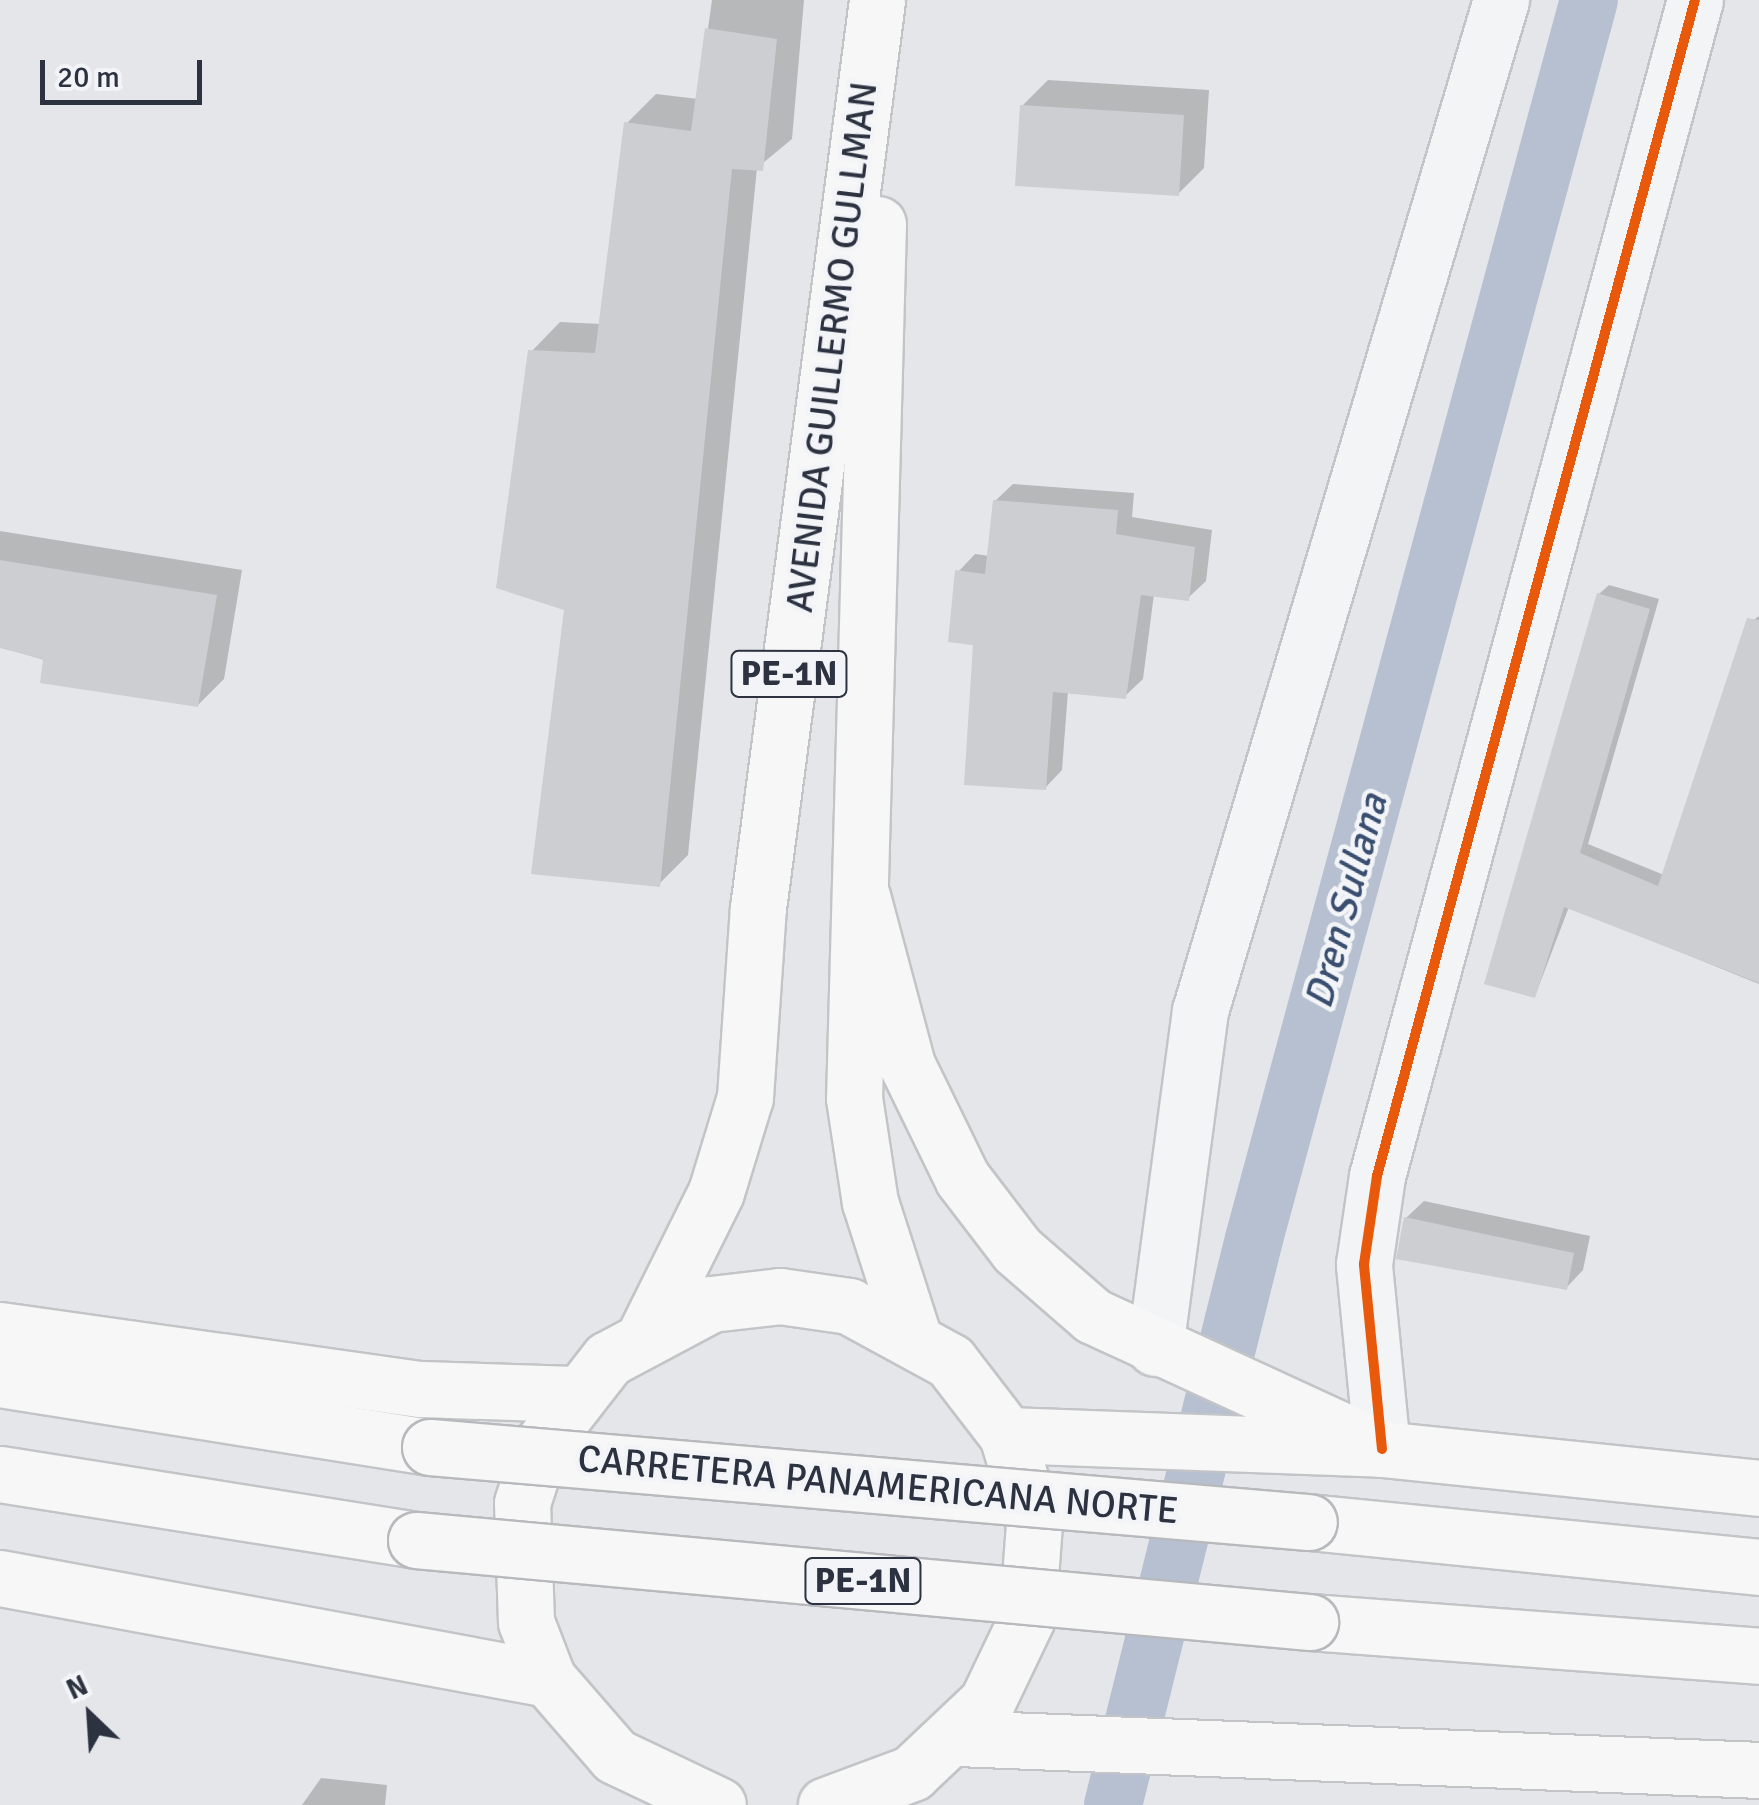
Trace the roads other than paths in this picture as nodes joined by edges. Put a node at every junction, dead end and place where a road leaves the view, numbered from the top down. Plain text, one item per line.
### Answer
1 (880, 0) edge
2 (1501, 0) edge
3 (1694, 0) edge
4 (862, 896) junction
5 (0, 1330) edge
6 (647, 1331) junction
7 (912, 1333) junction
8 (1170, 1356) junction
9 (0, 1379) edge
10 (574, 1394) junction
11 (1007, 1435) junction
12 (1382, 1449) junction
13 (0, 1474) edge
14 (1759, 1488) edge
15 (1759, 1567) edge
16 (0, 1578) edge
17 (1759, 1656) edge
18 (548, 1679) junction
19 (957, 1738) junction
20 (1759, 1770) edge
21 (718, 1805) edge
22 (826, 1805) edge

1 - 4 main road, AVENIDA GUILLERMO GULLMAN / PE-1N
1 - 6 main road, AVENIDA GUILLERMO GULLMAN / PE-1N
2 - 8 street
3 - 12 street
4 - 7 main road, AVENIDA GUILLERMO GULLMAN / PE-1N
4 - 8 main road
5 - 10 main road
6 - 7 main road, PE-1N
6 - 10 main road, PE-1N
7 - 11 main road, PE-1N
8 - 12 main road
9 - 15 main road, CARRETERA PANAMERICANA NORTE, bridge
10 - 18 main road, PE-1N
11 - 12 main road
11 - 19 main road, PE-1N
12 - 14 main road
13 - 17 main road, PE-1N, bridge
16 - 18 main road
18 - 21 main road, PE-1N
19 - 20 main road
19 - 22 main road, PE-1N

